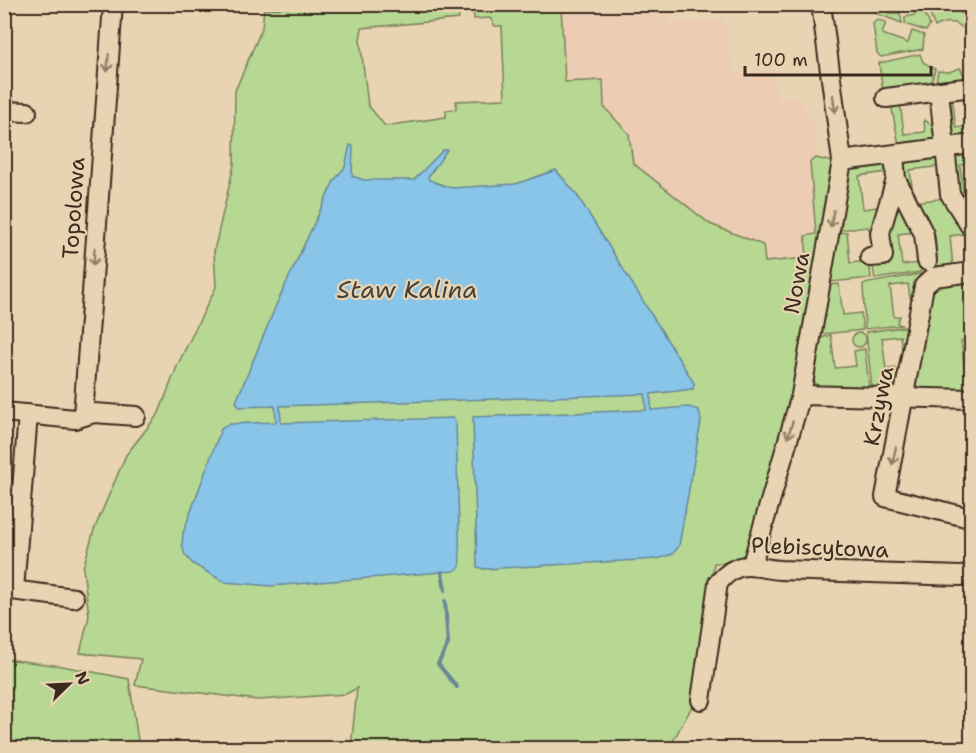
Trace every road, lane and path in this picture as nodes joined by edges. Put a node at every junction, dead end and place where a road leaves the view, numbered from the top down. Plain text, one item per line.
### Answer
1 (113, 4) edge
2 (821, 4) edge
3 (972, 87) edge
4 (939, 91) junction
5 (886, 98) dead end
6 (4, 111) edge
7 (27, 112) dead end
8 (972, 144) edge
9 (946, 148) junction
10 (894, 154) junction
11 (842, 161) junction
12 (896, 179) junction
13 (972, 229) edge
14 (870, 257) dead end
15 (927, 261) dead end
16 (972, 272) edge
17 (801, 395) junction
18 (904, 398) junction
19 (972, 399) edge
20 (4, 412) edge
21 (28, 414) junction
22 (83, 416) junction
23 (136, 416) dead end
24 (13, 504) edge
25 (972, 521) edge
26 (752, 564) junction
27 (972, 573) edge
28 (9, 590) edge
29 (74, 598) dead end
30 (701, 700) dead end

1 -> 22 street, Topolowa
2 -> 11 street, Nowa
3 - 4 street
4 - 5 street
4 - 9 street
6 - 7 street
8 - 9 street
9 - 10 street
9 - 13 street
10 - 11 street
10 - 12 street
11 -> 17 street, Nowa
12 - 14 street
12 - 15 street
16 - 18 street, Krzywa
17 - 18 street
17 -> 26 street, Nowa
18 - 19 street
18 -> 25 street, Krzywa
20 - 21 street
21 - 22 street
21 - 24 street
22 - 23 street
24 - 28 street
26 - 27 street, Plebiscytowa
26 - 30 street, Plebiscytowa
28 - 29 street

